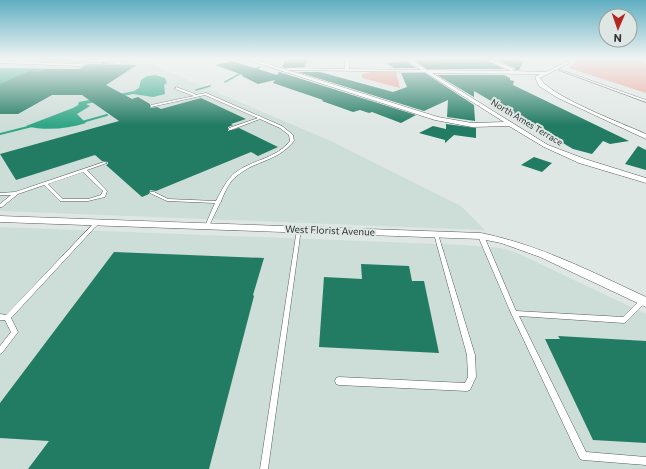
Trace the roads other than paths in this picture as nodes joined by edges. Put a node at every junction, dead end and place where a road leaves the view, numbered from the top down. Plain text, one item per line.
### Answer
1 (317, 81) edge
2 (442, 81) edge
3 (539, 81) edge
4 (591, 81) edge
5 (176, 88) dead end
6 (194, 95) junction
7 (646, 100) edge
8 (152, 106) dead end
9 (261, 118) junction
10 (508, 124) junction
11 (230, 129) dead end
12 (646, 137) edge
13 (104, 163) dead end
14 (84, 170) junction
15 (646, 181) edge
16 (45, 183) junction
17 (16, 193) junction
18 (152, 193) dead end
19 (0, 194) edge
20 (219, 202) junction
21 (0, 206) edge
22 (0, 218) edge
23 (97, 223) junction
24 (207, 226) junction
25 (299, 229) junction
26 (436, 234) junction
27 (481, 236) junction
28 (644, 301) edge
29 (514, 312) junction
30 (3, 318) edge
31 (0, 351) edge
32 (339, 381) dead end
33 (646, 461) edge
34 (264, 469) edge

1 - 10 street
2 - 10 street, North Ames Terrace
3 - 12 street
4 - 7 lane
5 - 6 lane
6 - 8 lane
6 - 9 lane
9 - 11 lane
9 - 20 lane
10 - 15 street, North Ames Terrace
13 - 14 lane
14 - 16 lane
14 - 16 lane
16 - 17 lane
17 - 19 lane
17 - 21 lane
18 - 20 lane
20 - 24 lane
22 - 23 street, West Florist Avenue
23 - 24 street, West Florist Avenue
23 - 30 lane
24 - 25 street, West Florist Avenue
25 - 26 street, West Florist Avenue
25 - 34 lane
26 - 27 street, West Florist Avenue
26 - 32 lane
27 - 28 street, West Florist Avenue
27 - 29 lane
28 - 29 lane
29 - 33 lane
30 - 31 lane

